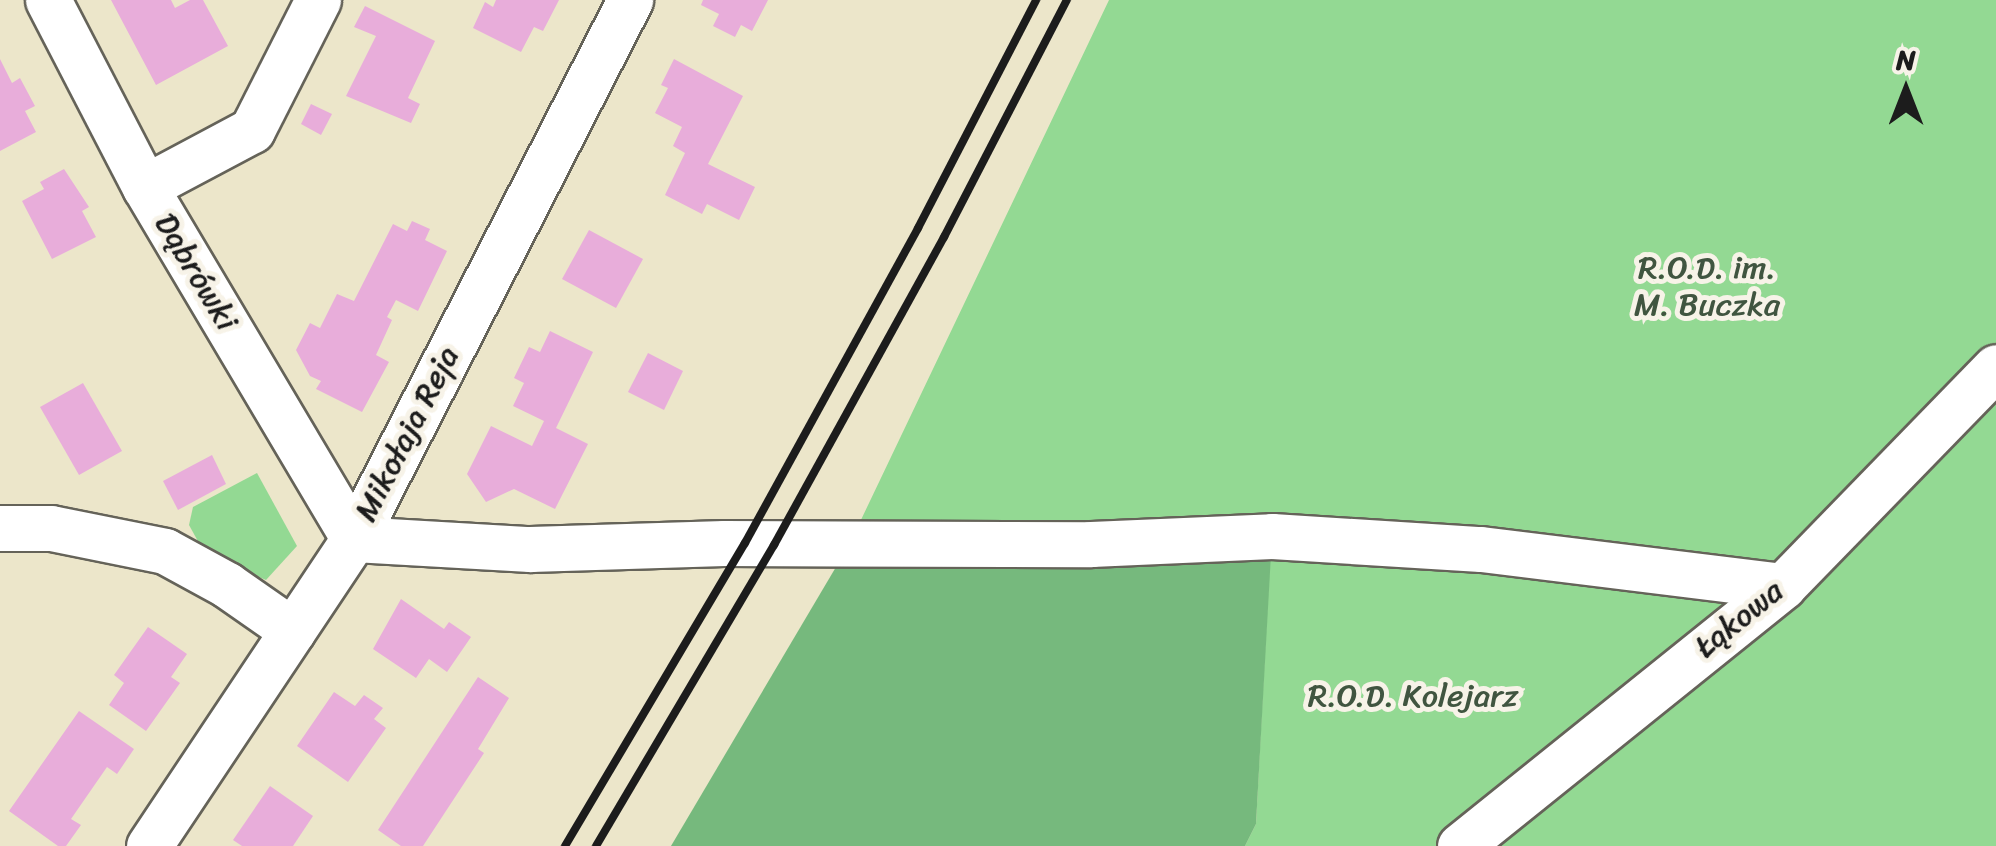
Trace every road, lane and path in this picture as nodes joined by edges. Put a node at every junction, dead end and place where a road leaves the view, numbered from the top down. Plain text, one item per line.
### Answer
1 (48, 0) edge
2 (318, 0) edge
3 (630, 0) edge
4 (145, 187) junction
5 (1996, 368) edge
6 (0, 528) edge
7 (354, 538) junction
8 (1783, 586) junction
9 (293, 631) junction
10 (148, 846) edge
11 (1460, 846) edge

1 - 4 street, Dąbrówki
2 - 4 street
3 - 7 street, Mikołaja Reja
4 - 7 street, Dąbrówki
5 - 8 street, Łąkowa
6 - 9 street
7 - 8 street
7 - 9 street, Mikołaja Reja
8 - 11 street, Łąkowa
9 - 10 street, Mikołaja Reja

